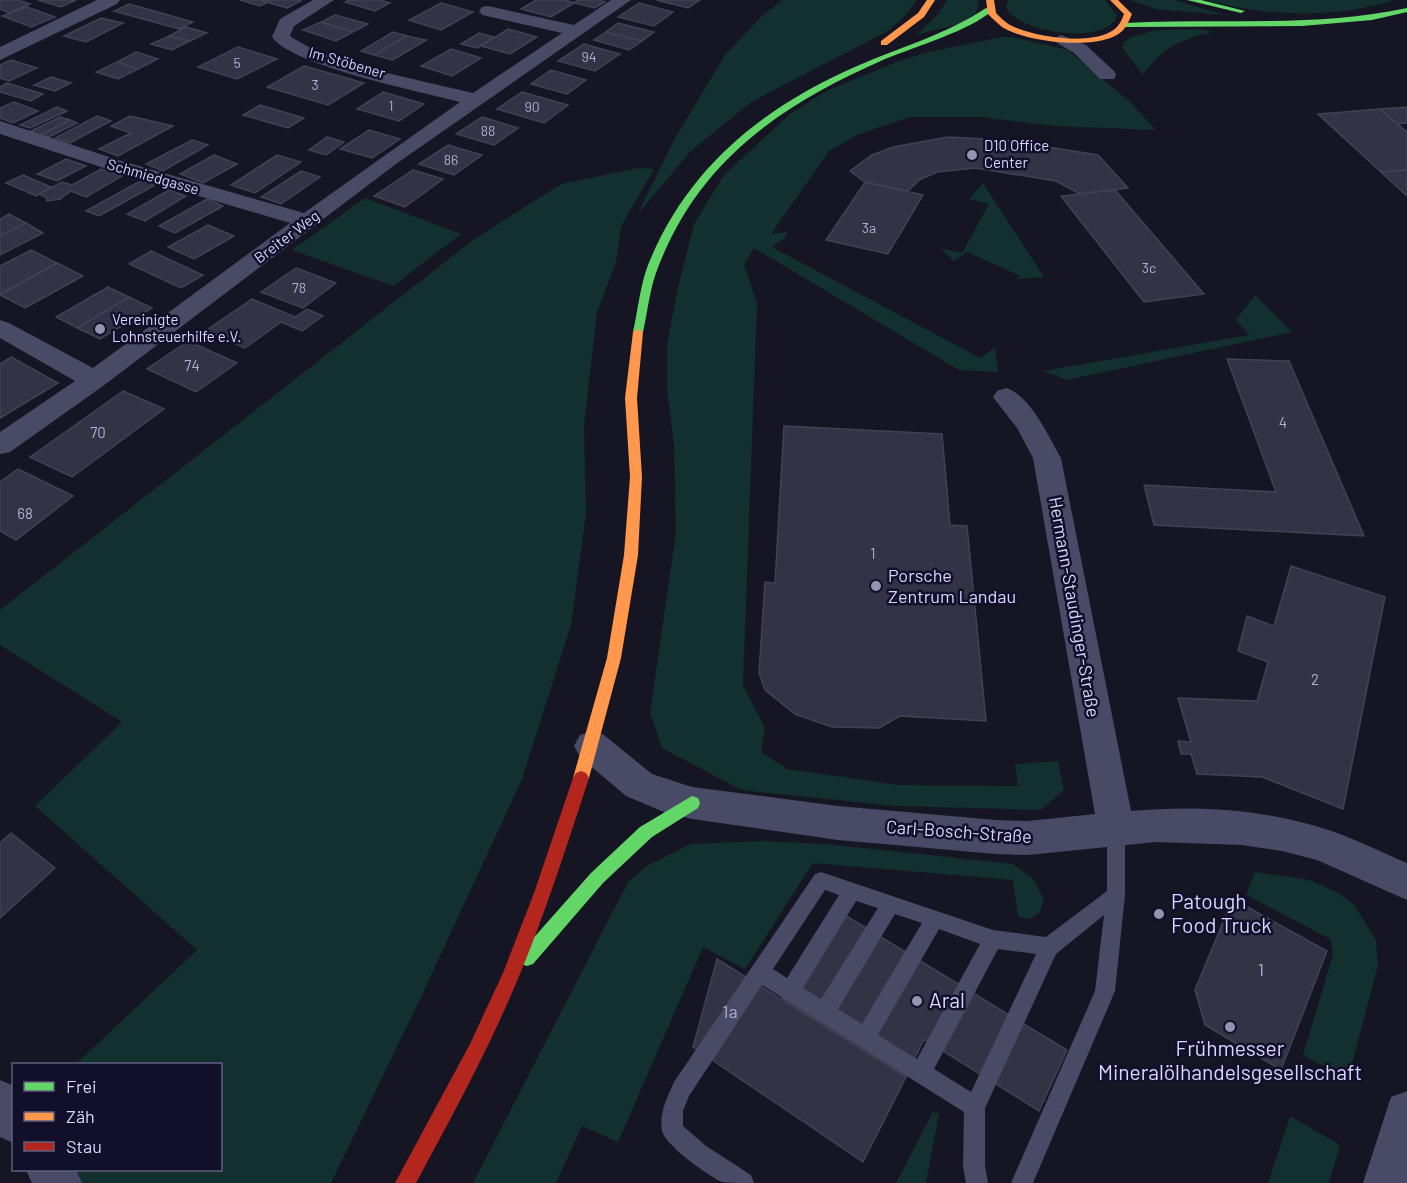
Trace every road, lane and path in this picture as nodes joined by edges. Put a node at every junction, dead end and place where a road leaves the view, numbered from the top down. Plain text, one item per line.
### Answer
1 (111, 0) edge
2 (325, 0) edge
3 (622, 0) edge
4 (931, 0) edge
5 (1191, 0) edge
6 (1116, 1) edge
7 (989, 5) edge
8 (1407, 10) edge
9 (488, 11) dead end
10 (1269, 24) junction
11 (1296, 24) junction
12 (1125, 25) junction
13 (576, 31) junction
14 (1020, 32) junction
15 (992, 33) dead end
16 (971, 37) dead end
17 (1103, 37) junction
18 (1061, 40) junction
19 (903, 49) junction
20 (0, 54) edge
21 (843, 72) junction
22 (475, 100) junction
23 (0, 127) edge
24 (308, 221) junction
25 (0, 328) edge
26 (94, 380) junction
27 (1006, 397) dead end
28 (0, 446) edge
29 (592, 746) junction
30 (692, 803) junction
31 (1116, 828) junction
32 (1407, 882) edge
33 (852, 891) junction
34 (1116, 895) junction
35 (890, 905) junction
36 (935, 919) junction
37 (993, 939) junction
38 (1049, 947) junction
39 (512, 975) junction
40 (757, 976) junction
41 (790, 991) junction
42 (825, 1012) junction
43 (865, 1038) junction
44 (921, 1073) junction
45 (975, 1107) junction
46 (1407, 1113) edge
47 (50, 1171) edge
48 (734, 1181) edge
49 (59, 1183) edge
50 (405, 1183) edge
51 (977, 1183) edge
52 (1022, 1183) edge
53 (1386, 1183) edge

1 - 20 street
2 - 22 street, Im Stöbener
3 - 13 street, Breiter Weg
4 - 21 main road
5 - 11 main road
6 - 10 main road
6 - 12 main road
7 - 14 main road
7 - 19 main road
8 - 11 main road
9 - 13 street
10 - 11 main road
10 - 12 main road
12 - 17 main road
13 - 22 street, Breiter Weg
14 - 15 main road
14 - 18 main road
16 - 19 main road
17 - 18 main road
17 - 18 street
19 - 21 main road
21 - 29 main road
22 - 24 street, Breiter Weg
23 - 24 street, Schmiedgasse
24 - 26 street, Breiter Weg
25 - 26 street
26 - 28 street, Breiter Weg
27 - 31 street, Hermann-Staudinger-Straße
29 - 30 street, Carl-Bosch-Straße
29 - 39 main road
30 - 31 street, Carl-Bosch-Straße
30 - 39 main road
31 - 32 street, Carl-Bosch-Straße
31 - 34 lane
33 - 35 lane
33 - 40 lane
33 - 41 lane
34 - 38 lane
34 - 52 lane
35 - 36 lane
35 - 42 lane
36 - 37 lane
36 - 43 lane
37 - 38 lane
37 - 44 lane
38 - 45 lane
39 - 50 main road
40 - 41 lane
40 - 48 lane
41 - 42 lane
42 - 43 lane
43 - 44 lane
44 - 45 lane
45 - 51 lane
46 - 53 street
47 - 49 street

